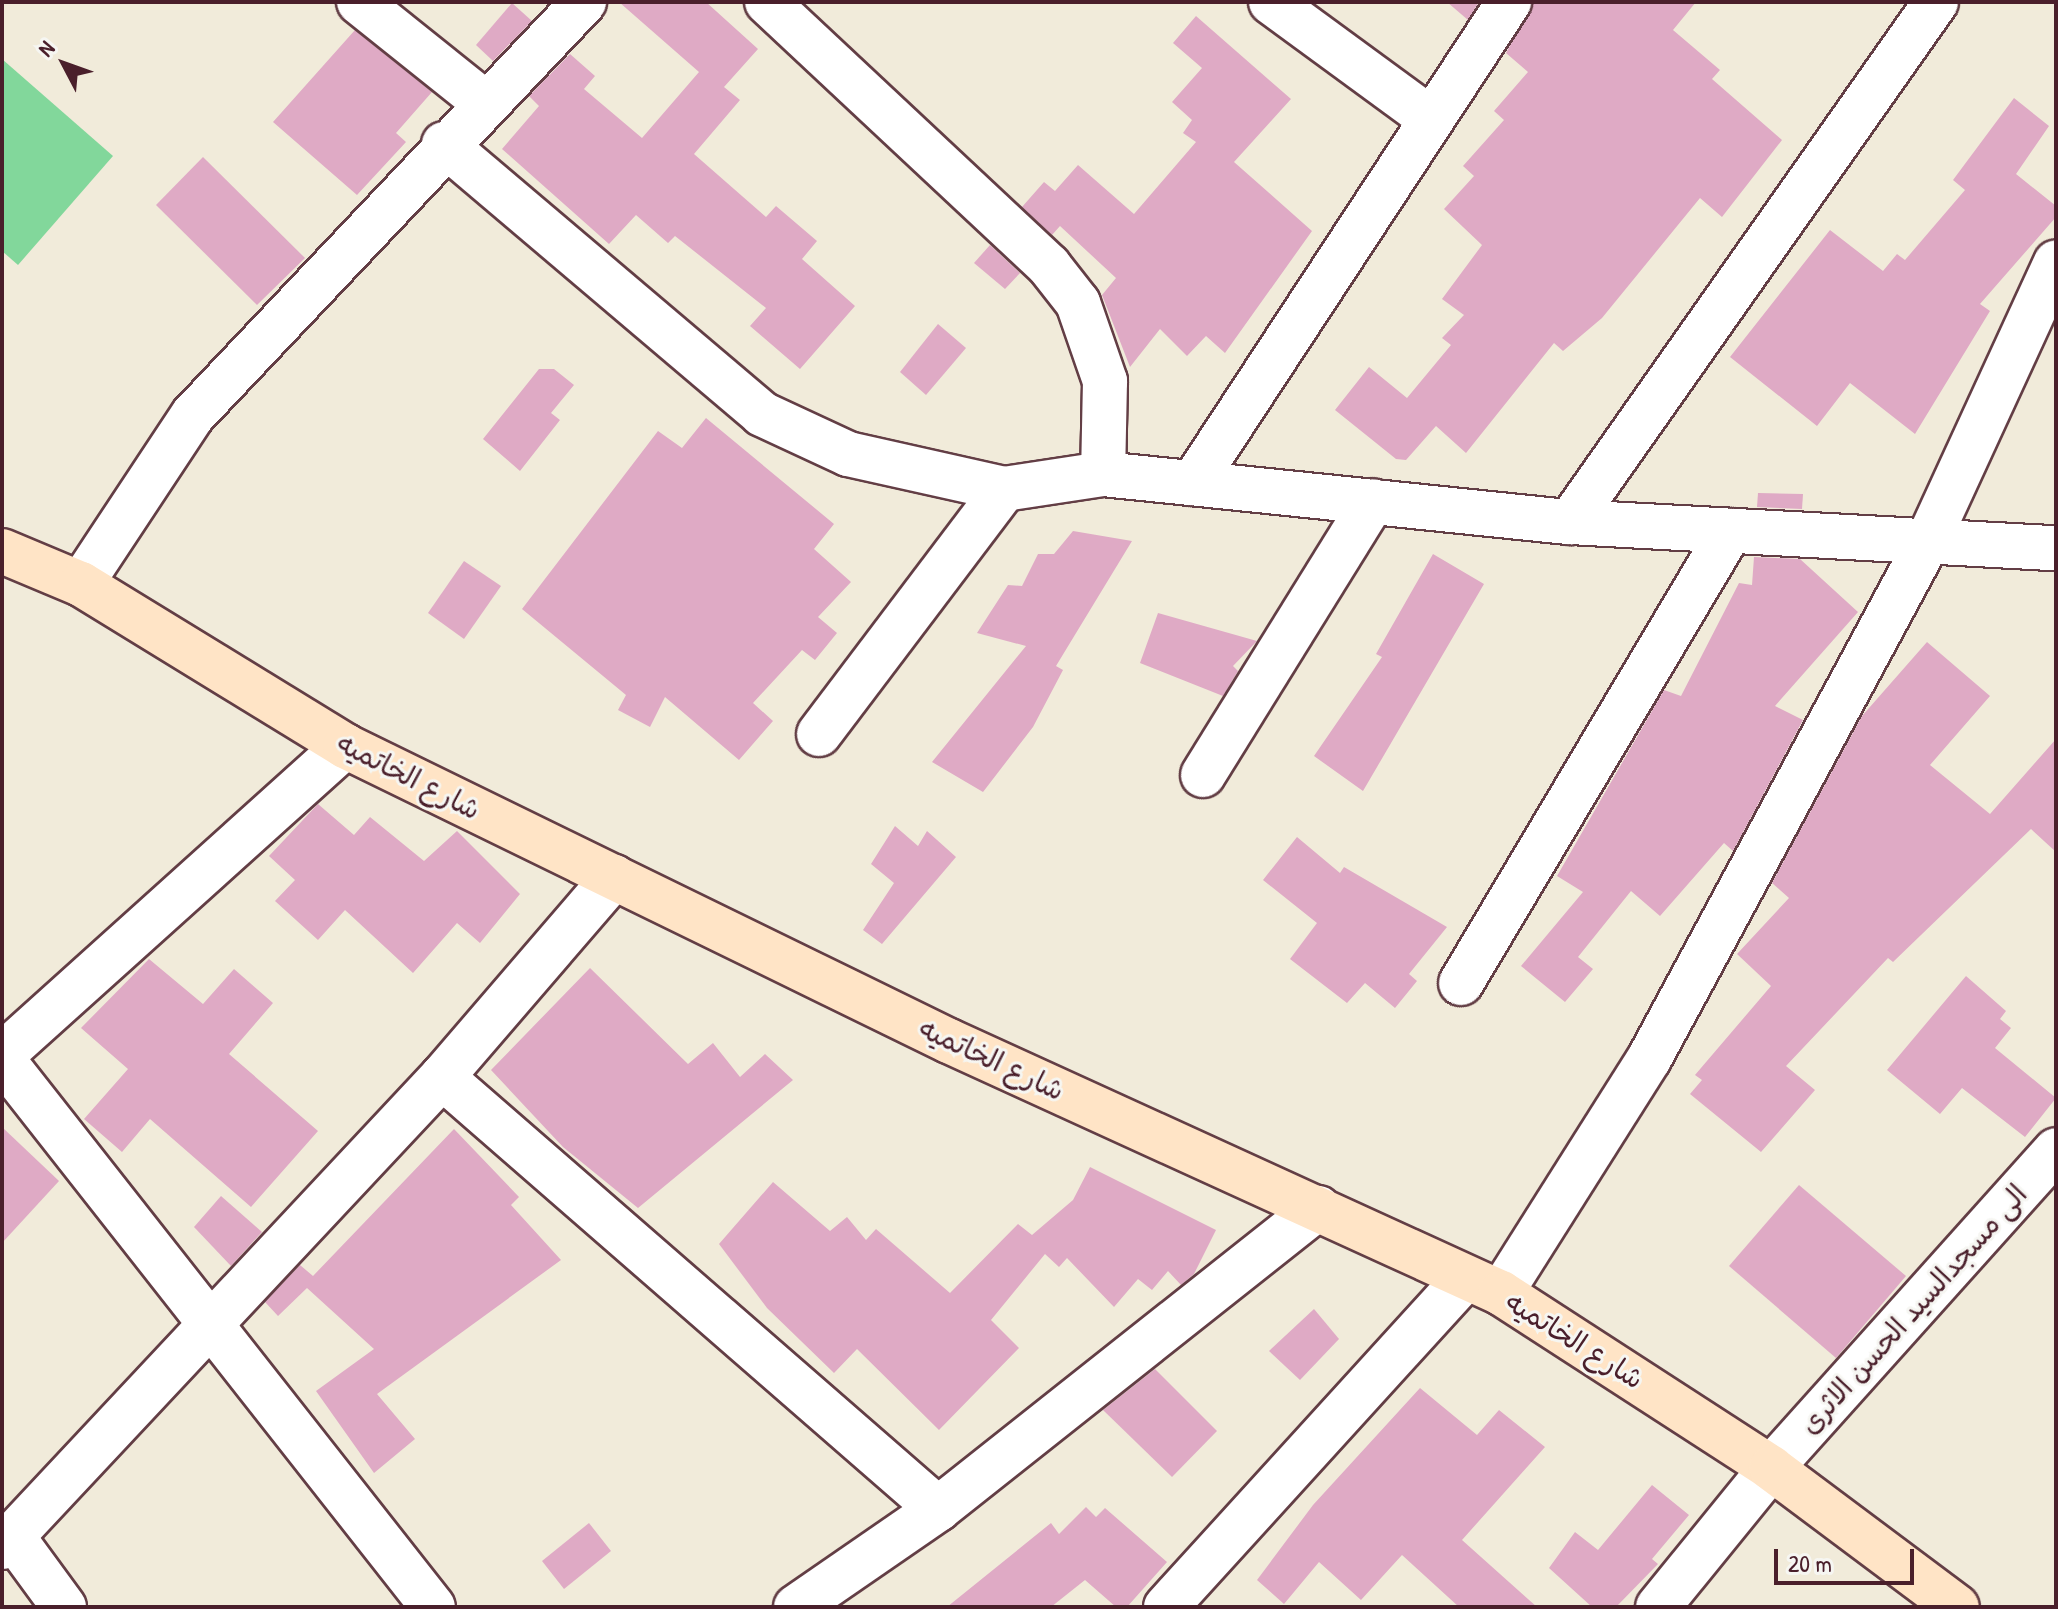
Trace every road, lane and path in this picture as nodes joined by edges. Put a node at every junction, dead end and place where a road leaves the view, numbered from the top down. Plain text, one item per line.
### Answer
1 (359, 2) edge
2 (584, 2) edge
3 (767, 2) edge
4 (1271, 2) edge
5 (1509, 2) edge
6 (1936, 2) edge
7 (485, 103) junction
8 (1428, 117) junction
9 (444, 144) junction
10 (2056, 263) edge
11 (1103, 474) junction
12 (1193, 483) junction
13 (1004, 489) junction
14 (1373, 501) junction
15 (1570, 522) junction
16 (1730, 531) junction
17 (1926, 545) junction
18 (2056, 548) edge
19 (2, 551) edge
20 (81, 584) junction
21 (819, 734) dead end
22 (345, 746) junction
23 (1203, 775) dead end
24 (614, 877) junction
25 (1461, 983) dead end
26 (2, 1057) edge
27 (442, 1077) junction
28 (2056, 1150) edge
29 (1318, 1208) junction
30 (1483, 1285) junction
31 (212, 1318) junction
32 (1771, 1468) junction
33 (938, 1509) junction
34 (7, 1542) edge
35 (1951, 1605) edge
36 (64, 1607) edge
37 (433, 1607) edge
38 (796, 1607) edge
39 (1166, 1607) edge
40 (1658, 1607) edge

1 - 7 street
2 - 7 street
3 - 11 street
4 - 8 street
5 - 8 street
6 - 15 street
7 - 9 street
8 - 12 street
9 - 13 street
9 - 20 street
10 - 17 street
11 - 12 street
11 - 13 street
12 - 14 street
13 - 21 street
14 - 15 street
14 - 23 street
15 - 16 street
16 - 17 street
16 - 25 street
17 - 18 street
17 - 30 street
19 - 20 street, شارع الخاتميه
20 - 22 street, شارع الخاتميه
22 - 24 street, شارع الخاتميه
22 - 26 street
24 - 27 street
24 - 29 street, شارع الخاتميه
26 - 31 street
27 - 31 street
27 - 33 street
28 - 32 street, الى مسجدالسيد الحسن الاثرى
29 - 30 street, شارع الخاتميه
29 - 33 street
30 - 32 street, شارع الخاتميه
30 - 39 street
31 - 34 street
31 - 37 street
32 - 35 street, شارع الخاتميه
32 - 40 street, الى مسجدالسيد الحسن الاثرى
33 - 38 street
34 - 36 street

